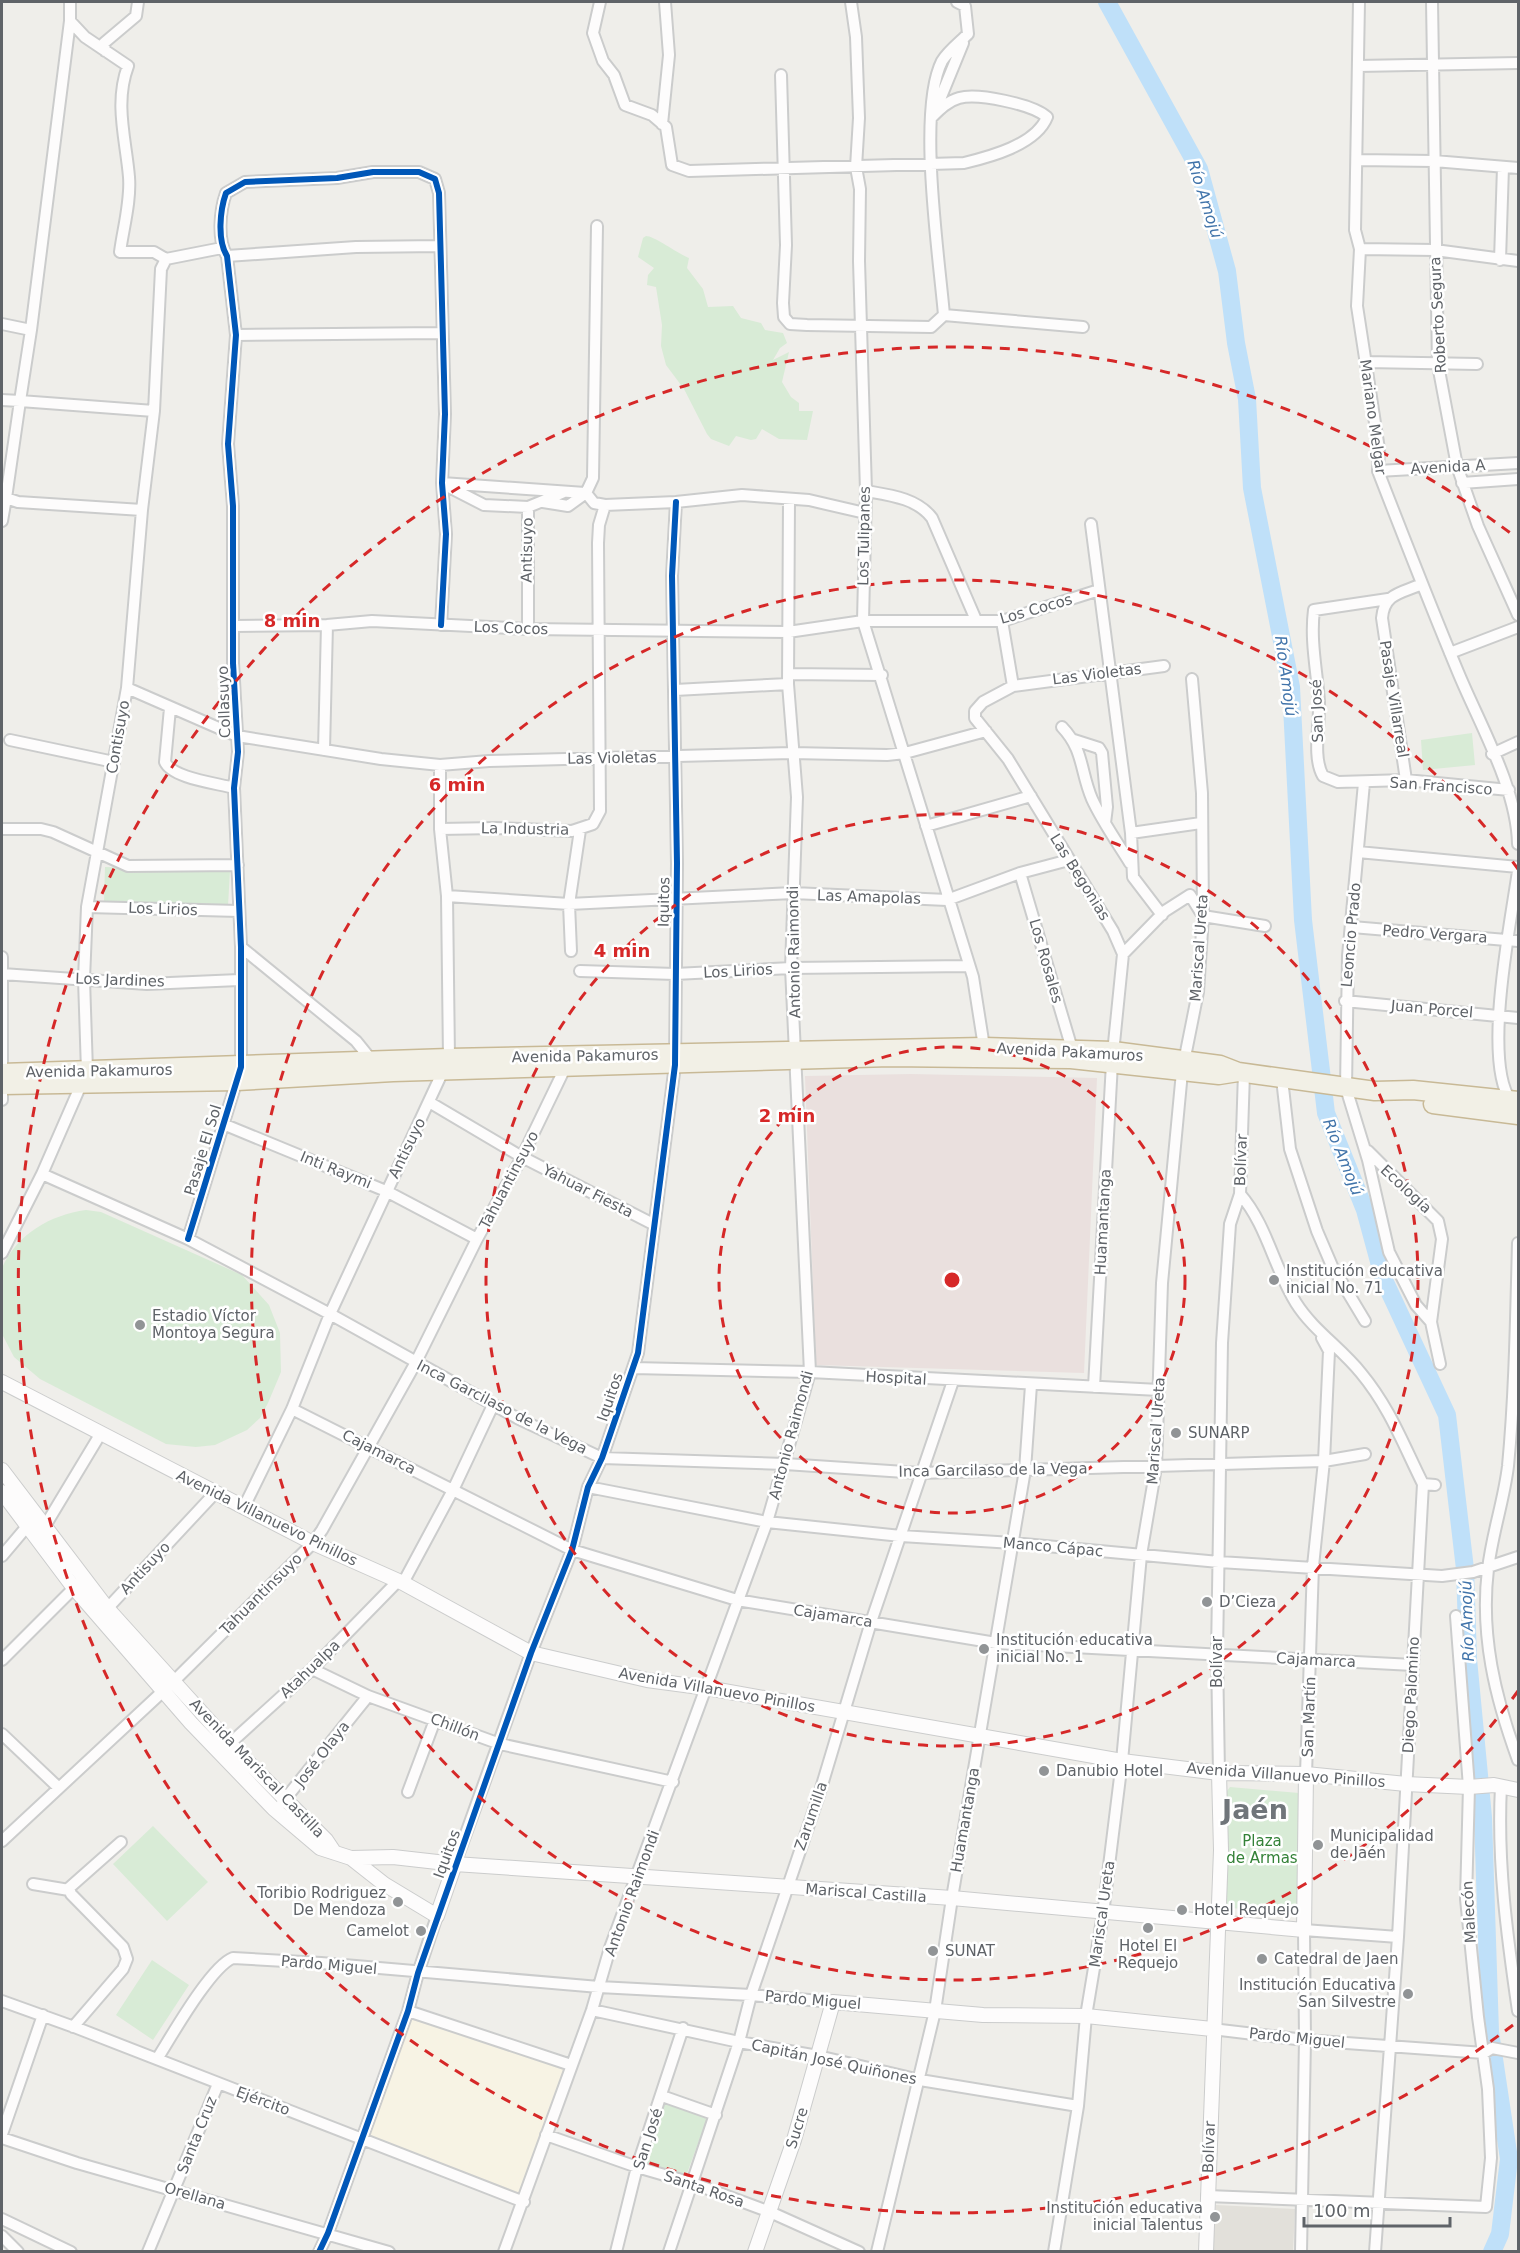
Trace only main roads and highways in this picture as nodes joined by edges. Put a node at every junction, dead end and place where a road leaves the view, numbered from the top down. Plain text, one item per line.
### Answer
1 (797, 1055) junction
2 (1113, 1057) junction
3 (675, 1059) junction
4 (447, 1065) junction
5 (239, 1074) junction
6 (2, 1083) edge
7 (1516, 1107) edge

1 - 2 highway, Avenida Pakamuros
1 - 2 highway, Avenida Pakamuros
1 - 3 highway, Avenida Pakamuros
2 - 7 highway, Avenida Pakamuros
3 - 4 highway, Avenida Pakamuros
3 - 4 highway, Avenida Pakamuros
4 - 5 highway, Avenida Pakamuros
4 - 5 highway, Avenida Pakamuros
5 - 6 highway, Avenida Pakamuros

